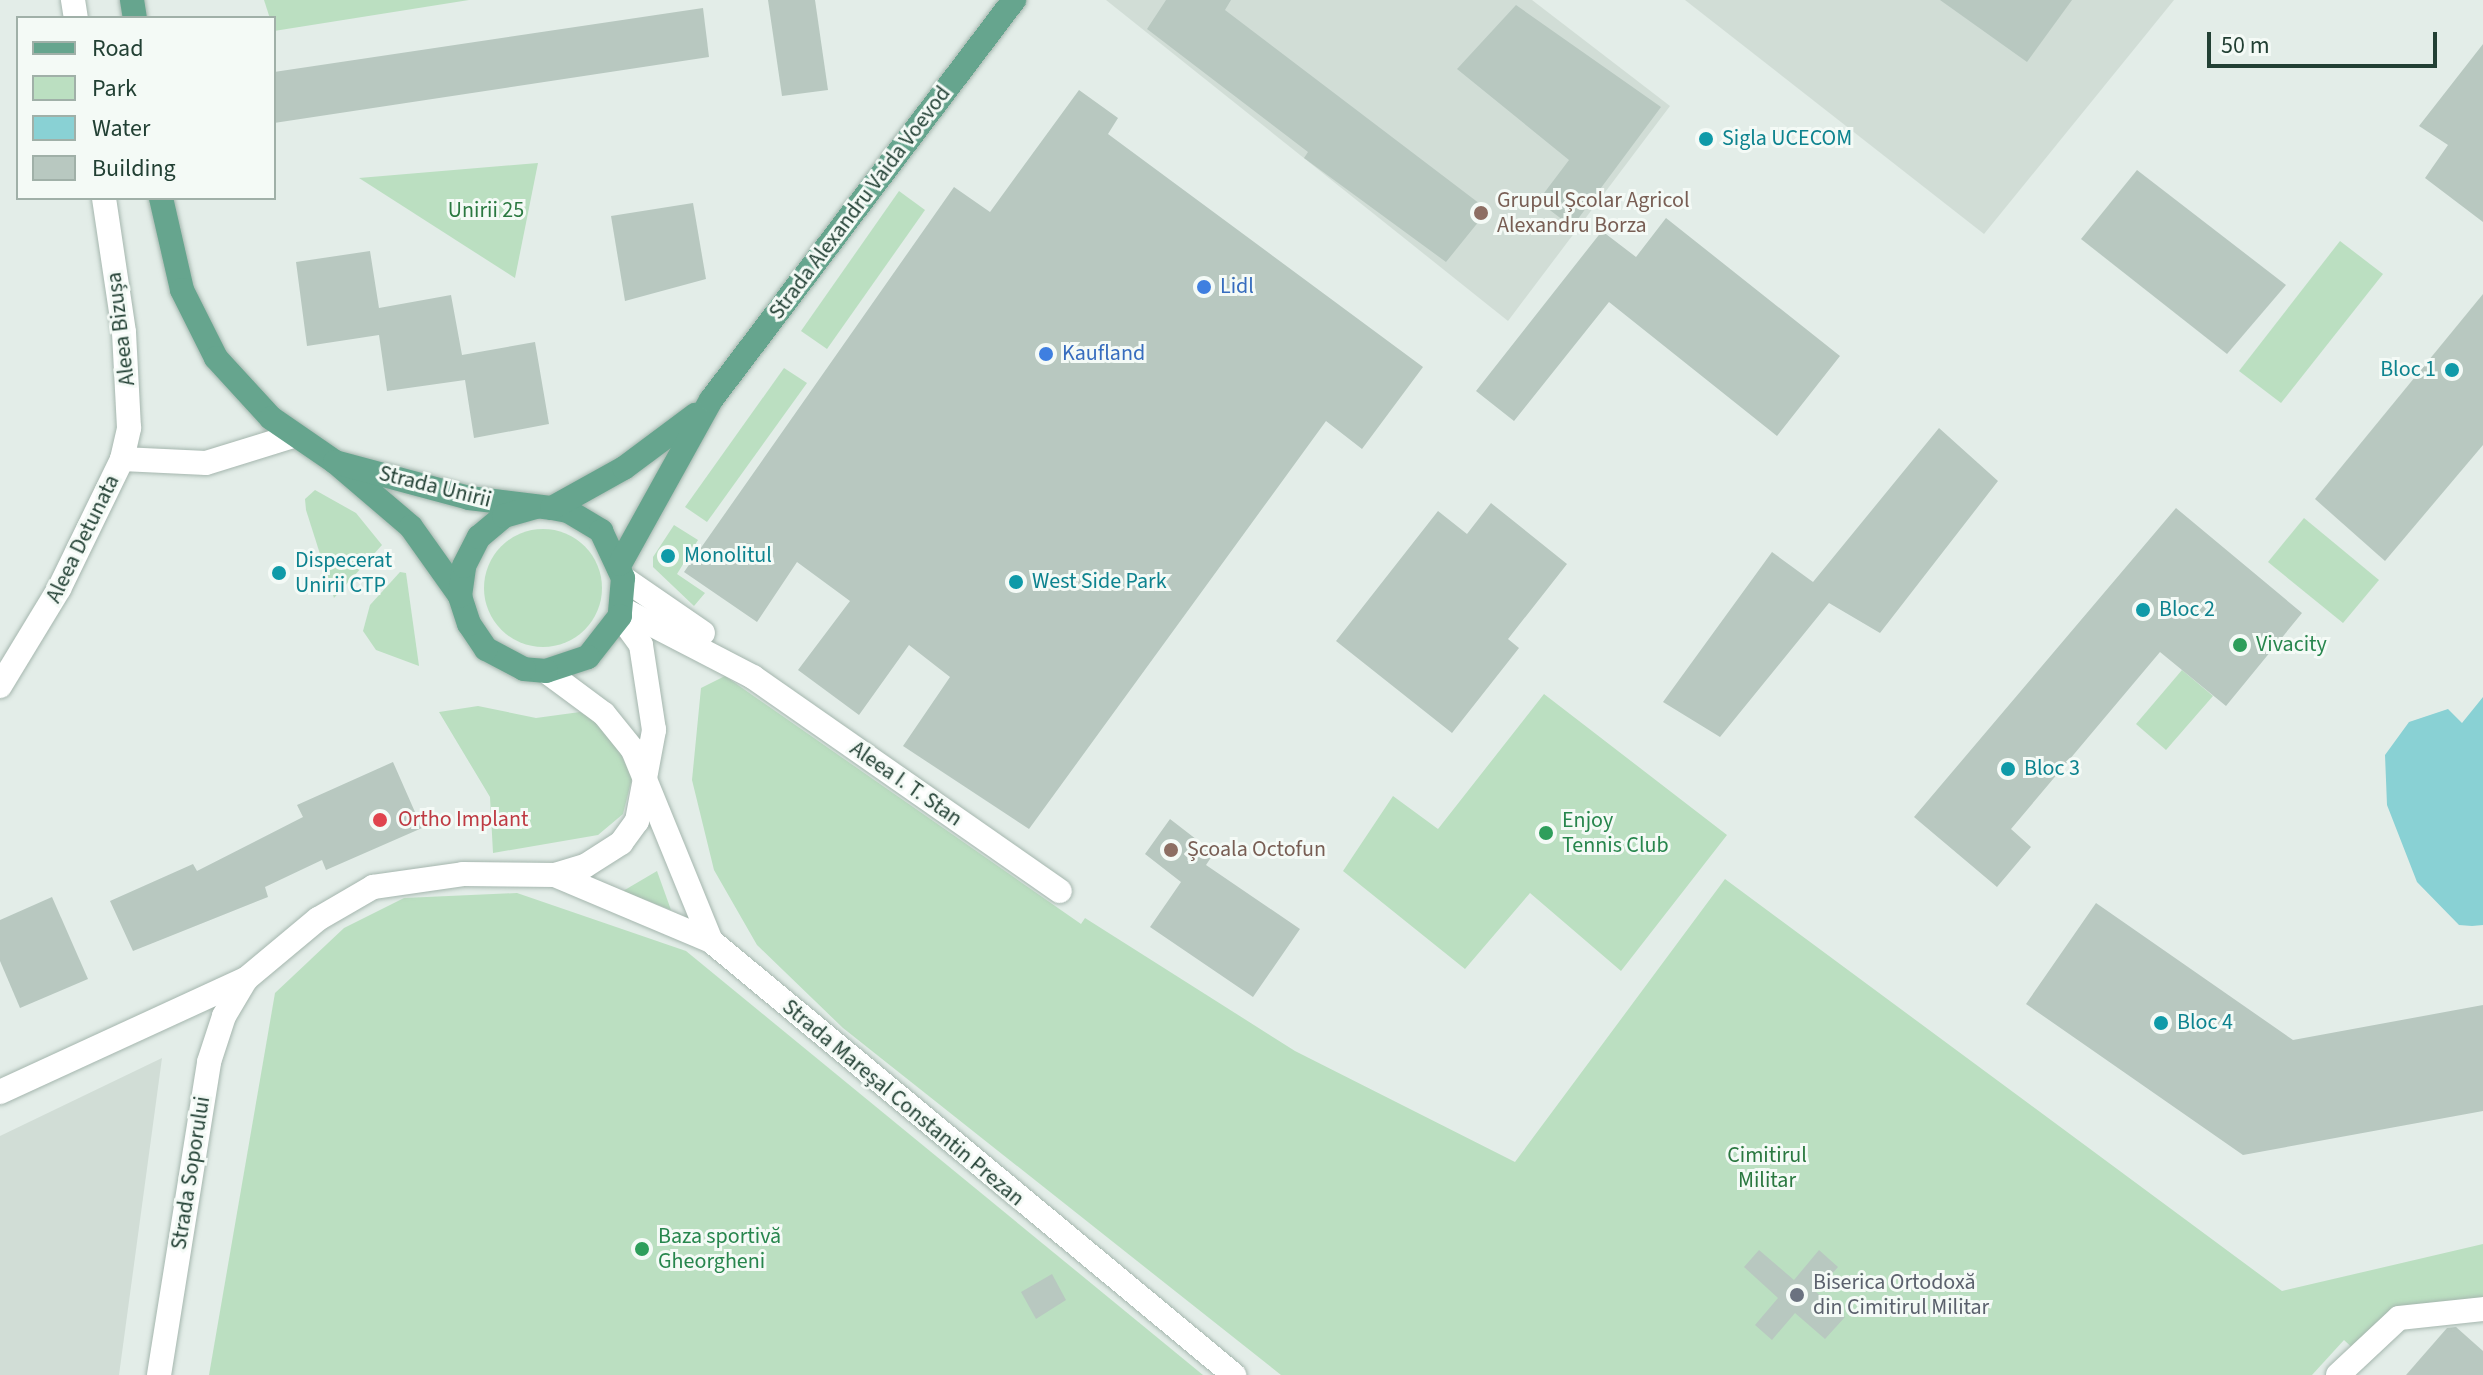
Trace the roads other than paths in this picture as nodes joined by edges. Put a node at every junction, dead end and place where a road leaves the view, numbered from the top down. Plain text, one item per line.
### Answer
1 (1014, 0) edge
2 (104, 200) edge
3 (161, 200) edge
4 (707, 407) junction
5 (293, 436) junction
6 (122, 459) junction
7 (335, 462) junction
8 (544, 507) junction
9 (622, 571) junction
10 (460, 596) junction
11 (621, 612) junction
12 (546, 671) junction
13 (753, 677) junction
14 (0, 686) edge
15 (649, 776) junction
16 (555, 875) junction
17 (1060, 891) dead end
18 (711, 941) junction
19 (246, 979) junction
20 (0, 1092) edge
21 (2483, 1309) edge
22 (159, 1375) edge
23 (1234, 1375) edge
24 (2338, 1375) edge

1 - 4 main road, Strada Alexandru Vaida Voevod
2 - 6 street, Aleea Bizușa
3 - 5 main road, Strada Unirii
4 - 8 main road, Strada Alexandru Vaida Voevod
4 - 9 main road, Strada Alexandru Vaida Voevod
5 - 6 street, Aleea Detunata
5 - 7 main road, Strada Unirii
6 - 14 street, Aleea Detunata
7 - 8 main road, Strada Unirii
7 - 10 main road, Strada Unirii
8 - 9 main road, Strada Unirii
8 - 10 main road, Strada Unirii
9 - 11 main road
9 - 13 street, Aleea I. T. Stan
10 - 12 main road, Strada Unirii
11 - 12 main road
11 - 13 street, Aleea I. T. Stan
11 - 15 street, Strada Mareșal Constantin Prezan
12 - 15 street, Strada Mareșal Constantin Prezan
13 - 17 street, Aleea I. T. Stan
15 - 16 street
15 - 18 street, Strada Mareșal Constantin Prezan
16 - 18 street
16 - 19 street
18 - 23 street, Strada Mareșal Constantin Prezan
19 - 20 street
19 - 22 street, Strada Soporului
21 - 24 street

